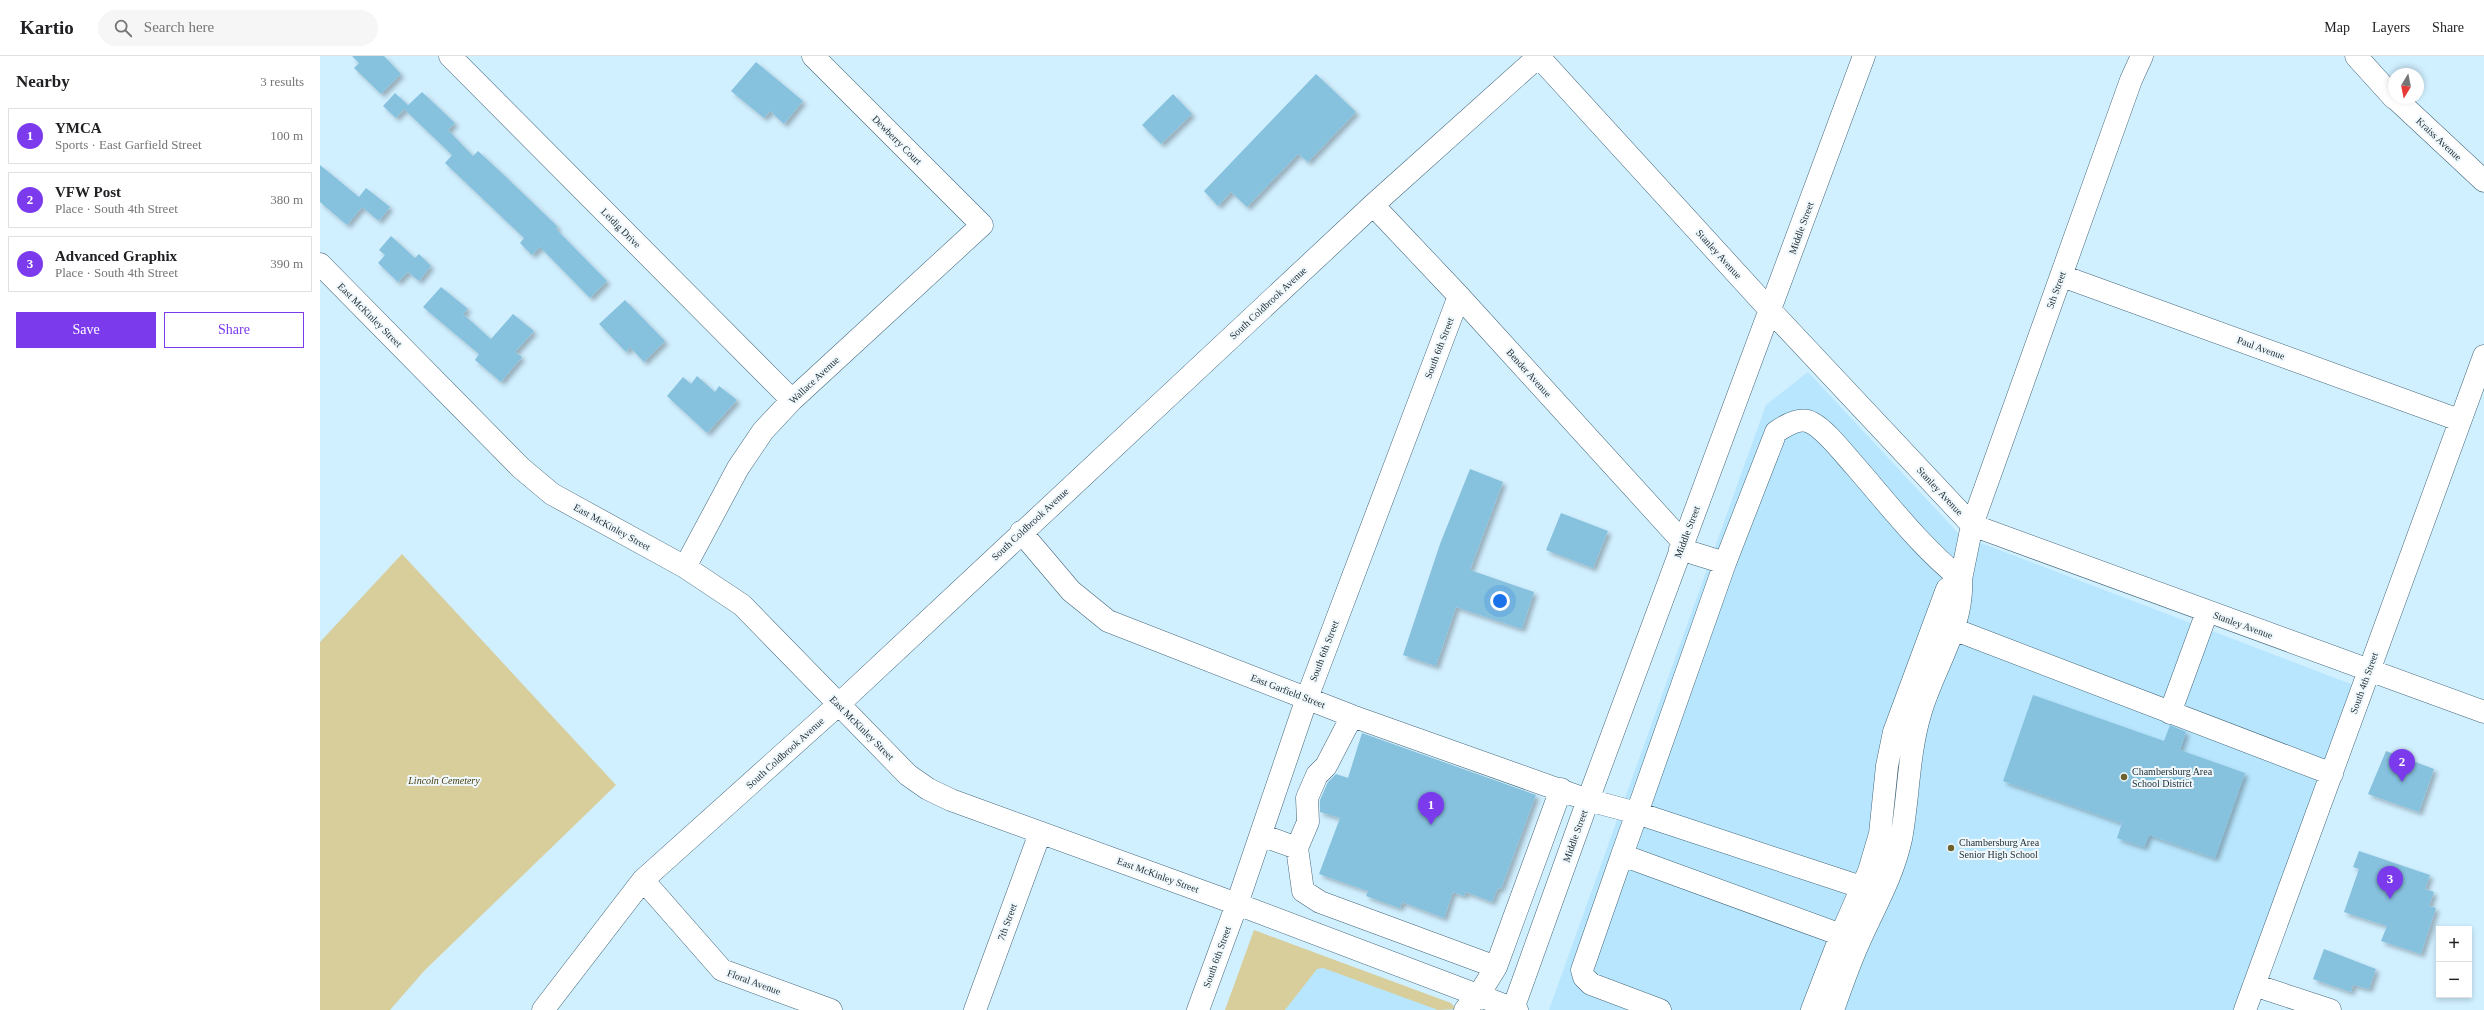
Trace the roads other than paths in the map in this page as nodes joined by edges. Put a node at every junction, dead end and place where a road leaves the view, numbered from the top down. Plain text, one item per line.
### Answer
1 (450, 56) edge
2 (813, 56) edge
3 (1539, 56) edge
4 (1864, 56) edge
5 (2142, 56) edge
6 (2356, 56) edge
7 (2388, 91) edge
8 (2400, 104) edge
9 (2484, 182) edge
10 (1373, 205) junction
11 (982, 225) joint
12 (320, 264) edge
13 (2062, 276) junction
14 (1459, 296) junction
15 (1770, 310) junction
16 (2484, 356) edge
17 (792, 400) junction
18 (2459, 420) junction
19 (1972, 525) junction
20 (1021, 532) junction
21 (1682, 546) junction
22 (1725, 563) junction
23 (684, 567) junction
24 (1961, 579) junction
25 (2207, 612) junction
26 (1953, 629) junction
27 (2369, 671) junction
28 (1307, 698) junction
29 (839, 704) junction
30 (2484, 712) edge
31 (2170, 713) junction
32 (1352, 716) junction
33 (2332, 774) junction
34 (1561, 788) junction
35 (1588, 800) junction
36 (1637, 813) junction
37 (1040, 833) junction
38 (1261, 835) junction
39 (1887, 847) junction
40 (1297, 848) junction
41 (1622, 855) junction
42 (643, 880) junction
43 (1861, 887) junction
44 (1237, 904) junction
45 (1850, 938) junction
46 (1496, 967) junction
47 (2254, 985) junction
48 (1472, 1003) edge
49 (1515, 1009) edge
50 (543, 1010) edge
51 (831, 1010) edge
52 (974, 1010) edge
53 (1198, 1010) edge
54 (1660, 1010) edge
55 (1812, 1010) edge
56 (1833, 1010) edge
57 (2245, 1010) edge
58 (2330, 1010) edge

1 - 17 street, Leidig Drive
2 - 11 street, Dewberry Court
3 - 10 street, South Coldbrook Avenue
3 - 15 street, Stanley Avenue
4 - 15 street, Middle Street
5 - 13 street, 5th Street
6 - 7 street, Kraiss Avenue
8 - 9 street, Kraiss Avenue
10 - 14 street, Bender Avenue
10 - 20 street, South Coldbrook Avenue
11 - 17 street, Wallace Avenue
12 - 23 street, East McKinley Street
13 - 18 street, Paul Avenue
13 - 19 street, 5th Street
14 - 21 street, Bender Avenue
14 - 28 street, South 6th Street
15 - 19 street, Stanley Avenue
15 - 21 street, Middle Street
16 - 18 street, South 4th Street
17 - 23 street, Wallace Avenue
18 - 27 street, South 4th Street
19 - 24 street, 5th Street
19 - 25 street, Stanley Avenue
20 - 28 street, East Garfield Street
20 - 29 street, South Coldbrook Avenue
21 - 22 street
21 - 35 street, Middle Street
22 - 24 street
22 - 36 street
23 - 29 street, East McKinley Street
24 - 26 street, 5th Street
24 - 39 street
25 - 27 street, Stanley Avenue
25 - 31 street
26 - 31 street
26 - 39 street, 5th Street
27 - 30 street, Stanley Avenue
27 - 33 street, South 4th Street
28 - 32 street, East Garfield Street
28 - 38 street, South 6th Street
29 - 37 street, East McKinley Street
29 - 42 street, South Coldbrook Avenue
31 - 33 street
32 - 34 street, East Garfield Street
32 - 40 street
33 - 47 street, South 4th Street
34 - 35 street, East Garfield Street
34 - 46 street
35 - 36 street, East Garfield Street
35 - 49 street, Middle Street
36 - 41 street
36 - 43 street, East Garfield Street
37 - 44 street, East McKinley Street
37 - 52 street, 7th Street
38 - 40 street
38 - 44 street, South 6th Street
39 - 43 street
39 - 45 street
40 - 46 street
41 - 45 street
41 - 54 street
42 - 50 street, South Coldbrook Avenue
42 - 51 street, Floral Avenue
43 - 45 street
44 - 48 street, East McKinley Street
44 - 53 street, South 6th Street
45 - 55 street
45 - 56 street
46 - 48 street
47 - 57 street, South 4th Street
47 - 58 street
48 - 49 street, East McKinley Street

